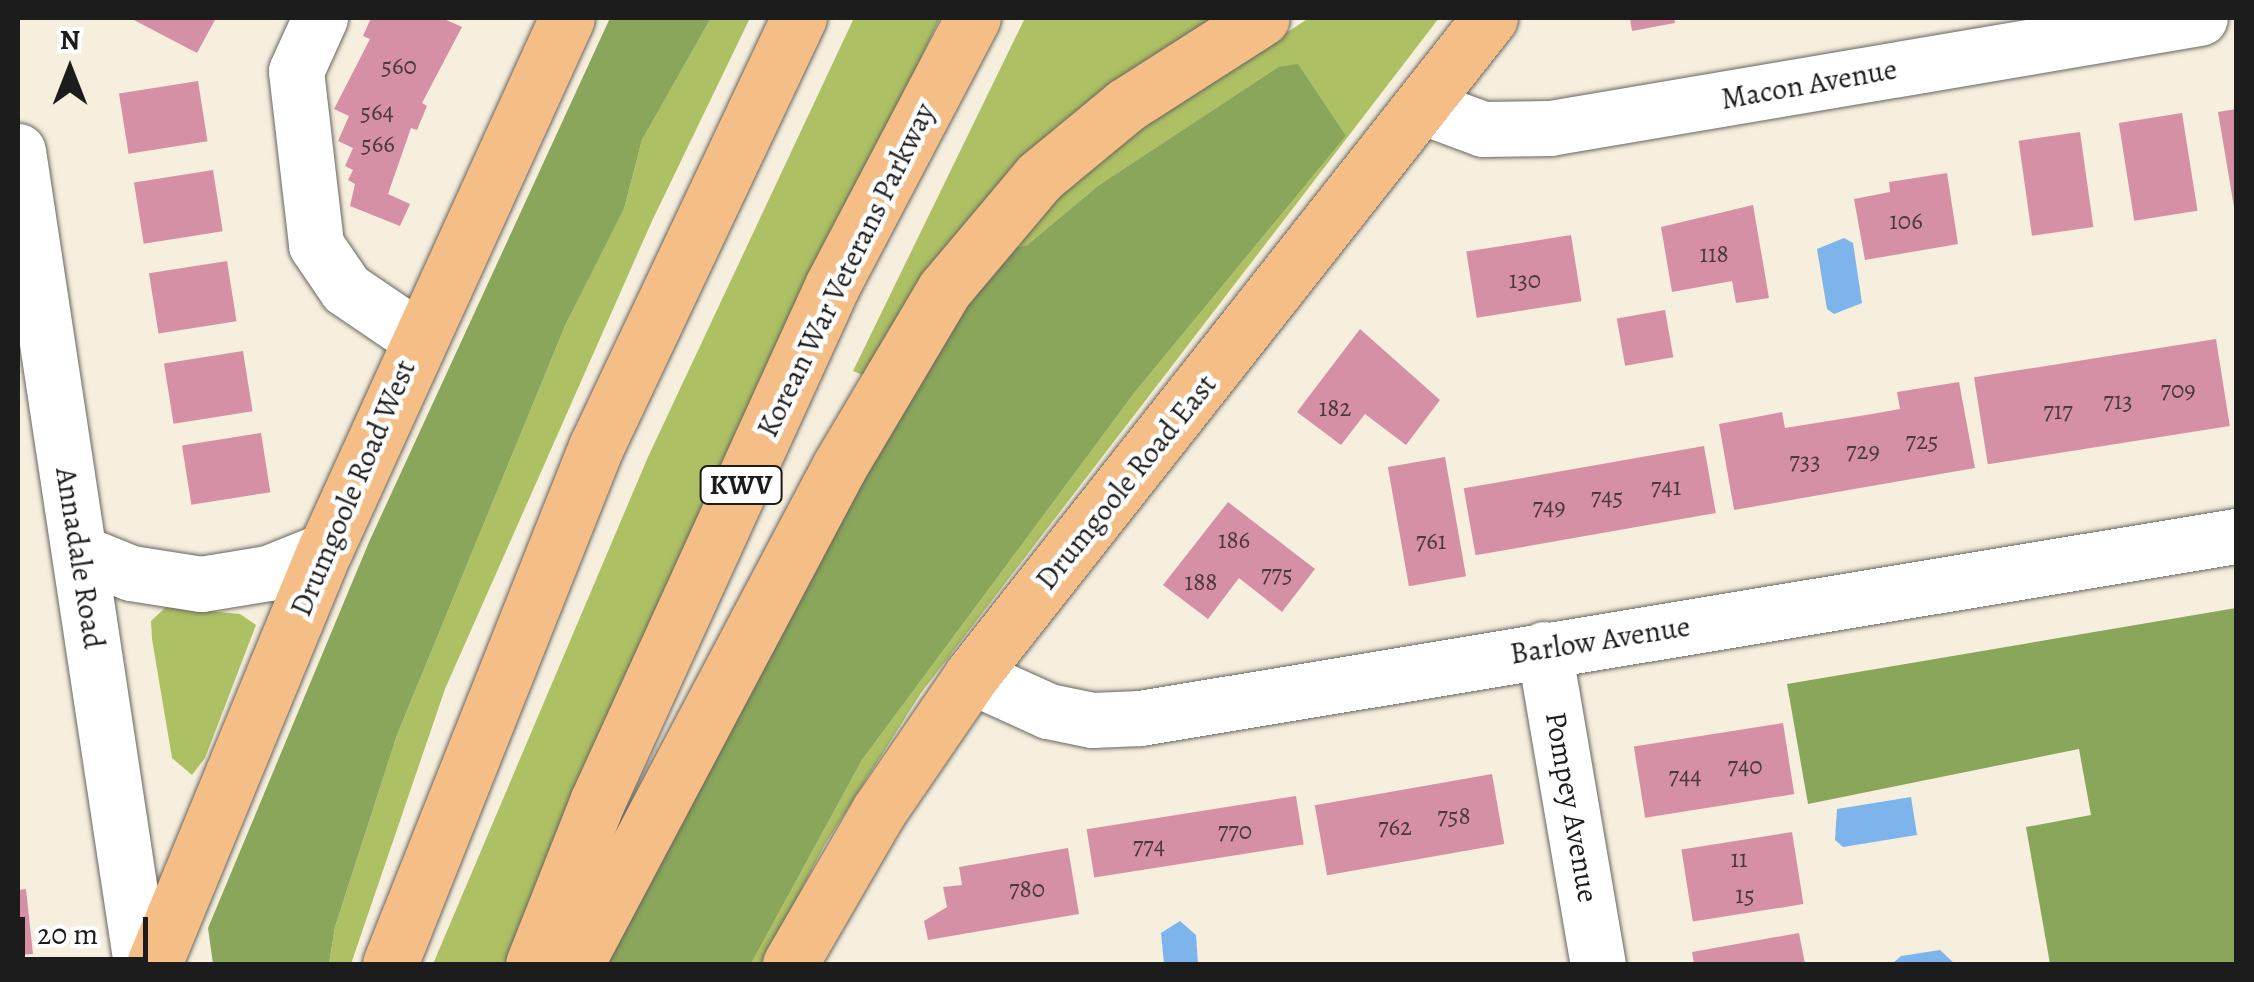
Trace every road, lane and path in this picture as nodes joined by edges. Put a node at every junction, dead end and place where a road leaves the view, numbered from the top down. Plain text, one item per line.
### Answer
1 (320, 18) edge
2 (567, 18) edge
3 (799, 18) edge
4 (815, 18) edge
5 (973, 18) edge
6 (1262, 18) edge
7 (1490, 18) edge
8 (2200, 18) edge
9 (1421, 106) junction
10 (735, 146) junction
11 (18, 152) edge
12 (418, 338) junction
13 (2236, 536) edge
14 (326, 550) junction
15 (79, 552) junction
16 (1544, 649) junction
17 (971, 676) junction
18 (141, 964) edge
19 (154, 964) edge
20 (390, 964) edge
21 (533, 964) edge
22 (576, 964) edge
23 (790, 964) edge
24 (1598, 964) edge

1 - 12 street
2 - 12 main road, Drumgoole Road West
3 - 10 main road
4 - 10 main road
5 - 21 main road, Korean War Veterans Parkway / KWV
6 - 22 main road
7 - 9 main road, Drumgoole Road East
8 - 9 street, Macon Avenue
9 - 17 main road, Drumgoole Road East
10 - 20 main road
11 - 15 street, Annadale Road
12 - 14 main road, Drumgoole Road West
13 - 16 street, Barlow Avenue
14 - 15 street
14 - 19 main road, Drumgoole Road West
15 - 18 street, Annadale Road
16 - 17 street, Barlow Avenue
16 - 24 street, Pompey Avenue
17 - 23 main road, Drumgoole Road East

